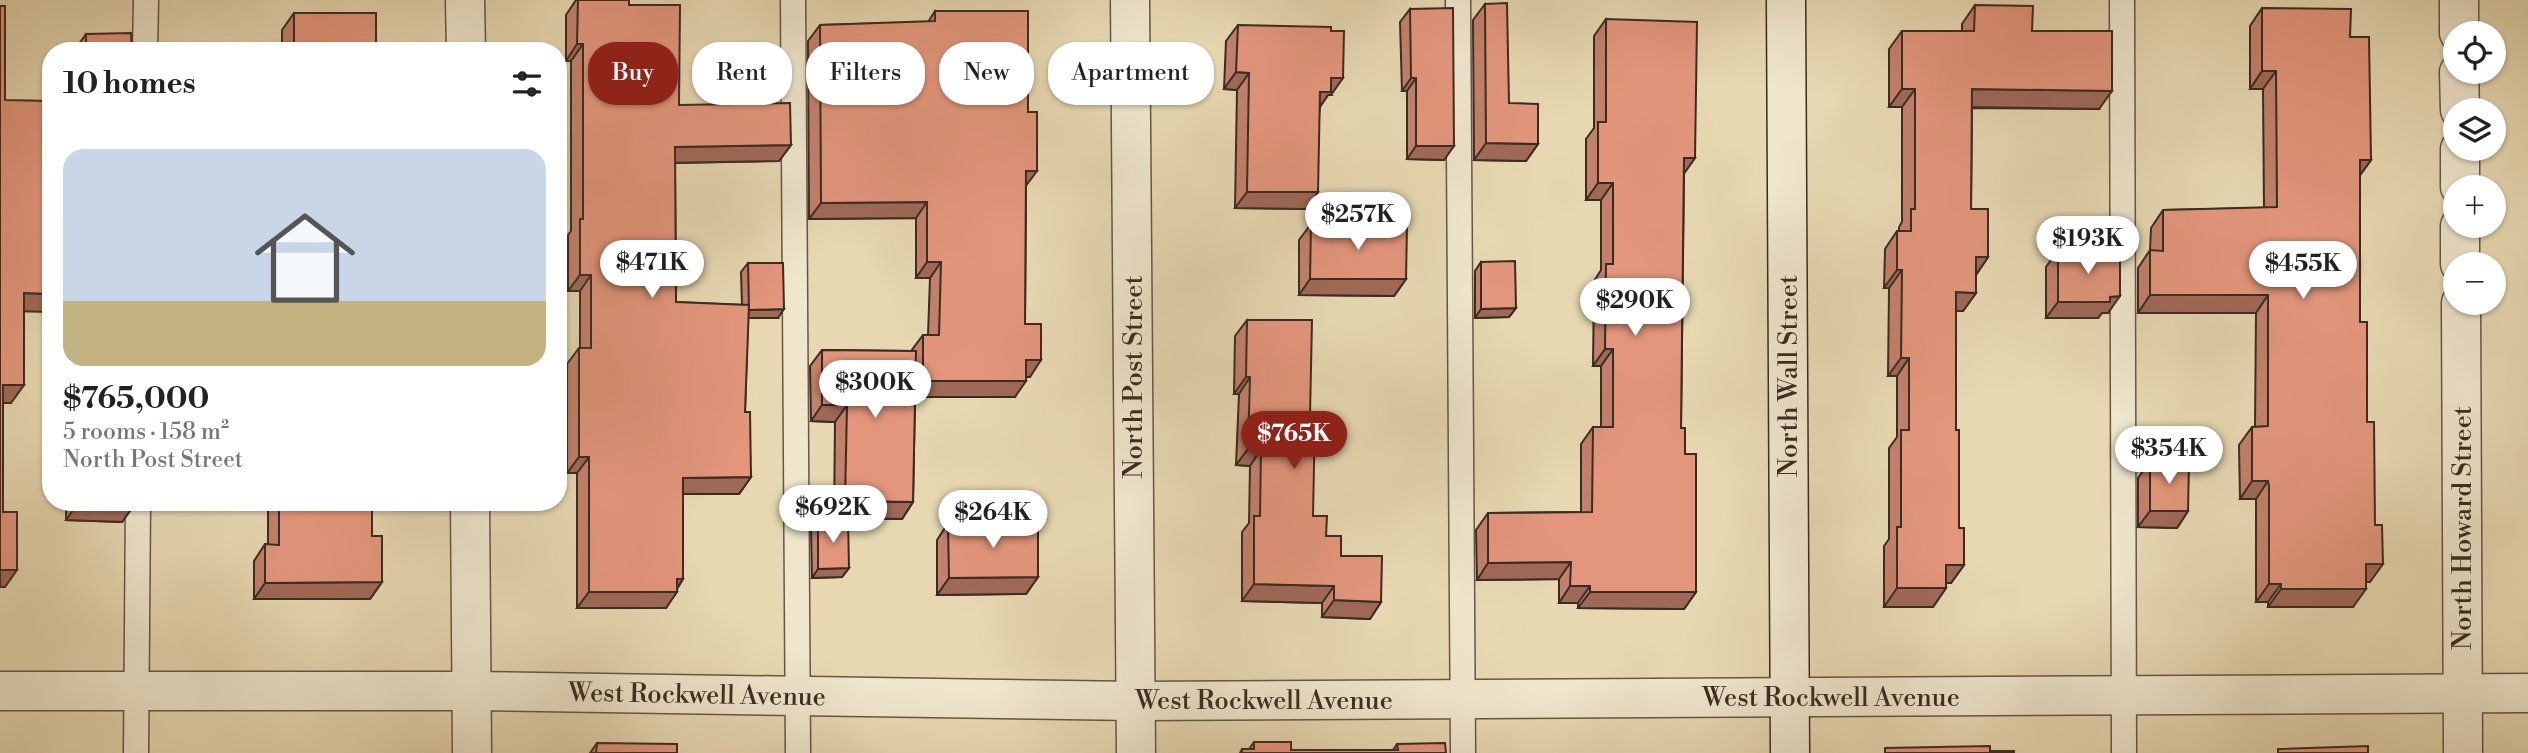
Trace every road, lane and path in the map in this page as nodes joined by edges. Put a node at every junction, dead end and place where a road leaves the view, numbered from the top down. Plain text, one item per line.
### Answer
1 (146, 0) edge
2 (465, 0) edge
3 (793, 0) edge
4 (1130, 0) edge
5 (1458, 0) edge
6 (1786, 0) edge
7 (2122, 0) edge
8 (2459, 0) edge
9 (2459, 21) edge
10 (145, 42) edge
11 (466, 42) edge
12 (2461, 315) edge
13 (138, 511) edge
14 (470, 511) edge
15 (135, 690) junction
16 (0, 691) edge
17 (472, 691) junction
18 (2463, 692) junction
19 (2528, 693) edge
20 (2124, 695) junction
21 (797, 696) junction
22 (1790, 697) junction
23 (1463, 699) junction
24 (1135, 701) junction
25 (136, 753) edge
26 (472, 753) edge
27 (797, 753) edge
28 (1136, 753) edge
29 (1463, 753) edge
30 (1790, 753) edge
31 (2124, 753) edge
32 (2463, 753) edge

1 - 10 lane
2 - 11 street
3 - 21 lane
4 - 24 street, North Post Street
5 - 23 lane
6 - 22 street, North Wall Street
7 - 20 lane
8 - 9 street
12 - 18 street, North Howard Street
13 - 15 lane
14 - 17 street
15 - 16 street, West Rockwell Avenue
15 - 17 street, West Rockwell Avenue
15 - 25 lane
17 - 21 street, West Rockwell Avenue
17 - 26 street
18 - 19 street, West Rockwell Avenue
18 - 20 street, West Rockwell Avenue
18 - 32 street, North Howard Street
20 - 22 street, West Rockwell Avenue
20 - 31 lane
21 - 24 street, West Rockwell Avenue
21 - 27 lane
22 - 23 street, West Rockwell Avenue
22 - 30 street, North Wall Street
23 - 24 street, West Rockwell Avenue
23 - 29 lane
24 - 28 street, North Post Street

